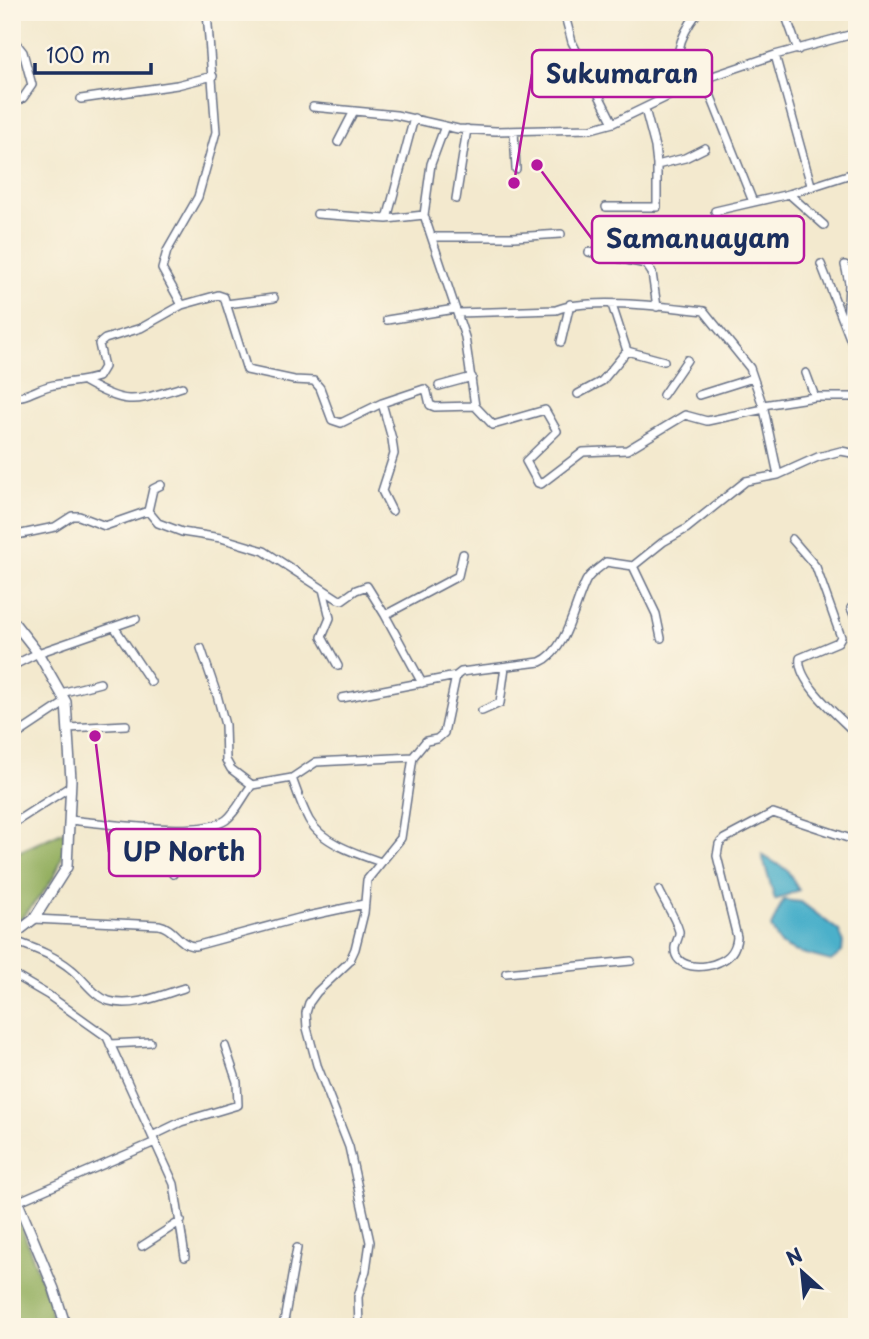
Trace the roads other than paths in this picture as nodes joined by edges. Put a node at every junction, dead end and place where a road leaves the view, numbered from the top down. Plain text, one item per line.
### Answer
1 (207, 12) edge
2 (698, 12) edge
3 (565, 16) dead end
4 (788, 19) dead end
5 (857, 33) edge
6 (12, 38) edge
7 (798, 50) junction
8 (775, 55) junction
9 (213, 76) junction
10 (704, 79) junction
11 (681, 91) junction
12 (81, 99) dead end
13 (12, 104) edge
14 (313, 107) dead end
15 (645, 109) junction
16 (354, 111) junction
17 (414, 118) junction
18 (613, 123) junction
19 (445, 125) junction
20 (467, 130) junction
21 (514, 131) junction
22 (338, 142) dead end
23 (705, 148) dead end
24 (657, 165) junction
25 (516, 169) dead end
26 (857, 172) edge
27 (811, 186) junction
28 (789, 194) junction
29 (456, 199) dead end
30 (753, 202) junction
31 (606, 207) dead end
32 (715, 211) dead end
33 (317, 214) dead end
34 (424, 215) junction
35 (387, 219) junction
36 (824, 225) dead end
37 (561, 234) dead end
38 (433, 237) junction
39 (589, 252) dead end
40 (821, 264) dead end
41 (845, 265) dead end
42 (274, 298) dead end
43 (226, 304) junction
44 (570, 304) junction
45 (182, 305) junction
46 (612, 305) junction
47 (657, 307) junction
48 (456, 311) junction
49 (387, 320) dead end
50 (847, 330) junction
51 (561, 342) dead end
52 (857, 348) edge
53 (627, 351) junction
54 (687, 360) dead end
55 (664, 361) dead end
56 (806, 373) dead end
57 (472, 377) junction
58 (753, 378) junction
59 (85, 382) junction
60 (439, 386) dead end
61 (182, 387) dead end
62 (578, 394) dead end
63 (699, 395) dead end
64 (663, 396) dead end
65 (12, 397) edge
66 (815, 397) junction
67 (857, 397) edge
68 (382, 403) junction
69 (475, 406) junction
70 (763, 407) junction
71 (857, 454) edge
72 (778, 475) junction
73 (161, 485) dead end
74 (148, 511) junction
75 (392, 511) dead end
76 (12, 536) edge
77 (792, 539) dead end
78 (463, 554) dead end
79 (633, 566) junction
80 (323, 589) junction
81 (851, 608) dead end
82 (386, 615) junction
83 (136, 619) dead end
84 (12, 620) edge
85 (857, 622) edge
86 (115, 628) junction
87 (661, 638) dead end
88 (201, 648) dead end
89 (38, 653) junction
90 (12, 666) edge
91 (338, 666) dead end
92 (505, 667) junction
93 (456, 676) junction
94 (100, 682) dead end
95 (151, 682) dead end
96 (422, 683) junction
97 (64, 698) junction
98 (342, 698) dead end
99 (482, 711) dead end
100 (126, 725) dead end
101 (68, 728) junction
102 (857, 735) edge
103 (12, 738) edge
104 (413, 757) junction
105 (292, 778) junction
106 (252, 785) junction
107 (71, 786) junction
108 (69, 820) junction
109 (12, 824) edge
110 (147, 827) junction
111 (857, 841) edge
112 (381, 862) junction
113 (173, 874) dead end
114 (659, 890) dead end
115 (364, 904) junction
116 (34, 919) junction
117 (12, 938) edge
118 (631, 961) dead end
119 (506, 973) dead end
120 (12, 974) edge
121 (184, 988) dead end
122 (150, 1042) dead end
123 (110, 1044) junction
124 (225, 1046) dead end
125 (154, 1139) junction
126 (12, 1188) edge
127 (17, 1202) junction
128 (181, 1221) junction
129 (142, 1246) dead end
130 (297, 1248) dead end
131 (185, 1256) dead end
132 (66, 1327) edge
133 (282, 1327) edge
134 (359, 1327) edge

1 - 9 street
2 - 11 street
3 - 18 street
4 - 7 street
5 - 7 street
6 - 13 street
7 - 8 street
8 - 10 street
8 - 27 street
9 - 12 street
9 - 45 street
10 - 11 street
10 - 30 street
11 - 15 street
14 - 16 street
15 - 18 street
15 - 24 street
16 - 17 street
16 - 22 street
17 - 19 street
17 - 35 street
18 - 21 street
19 - 20 street
19 - 34 street
20 - 21 street
20 - 29 street
21 - 25 street
23 - 24 street
24 - 31 street
26 - 27 street
27 - 28 street
28 - 30 street
28 - 36 street
30 - 32 street
33 - 35 street
34 - 35 street
34 - 38 street
37 - 38 street
38 - 48 street
39 - 47 street
40 - 50 street
41 - 50 street
42 - 43 street
43 - 45 street
43 - 68 street
44 - 46 street
44 - 48 street
44 - 51 street
45 - 59 street
46 - 47 street
46 - 53 street
47 - 58 street
48 - 49 street
48 - 57 street
50 - 52 street
53 - 55 street
53 - 62 street
54 - 64 street
56 - 66 street
57 - 60 street
57 - 69 street
58 - 63 street
58 - 70 street
59 - 61 street
59 - 65 street
66 - 67 street
66 - 70 street
68 - 69 street
68 - 75 street
69 - 70 street
70 - 72 street
71 - 72 street
72 - 79 street
73 - 74 street
74 - 76 street
74 - 80 street
77 - 102 street
78 - 82 street
79 - 87 street
79 - 92 street
80 - 82 street
80 - 91 street
81 - 85 street
82 - 96 street
83 - 86 street
84 - 89 street
86 - 89 street
86 - 95 street
88 - 106 street
89 - 90 street
89 - 97 street
92 - 93 street
92 - 99 street
93 - 96 street
93 - 104 street
94 - 97 street
96 - 98 street
97 - 101 street
97 - 103 street
100 - 101 street
101 - 107 street
104 - 105 street
104 - 112 street
105 - 106 street
105 - 112 street
106 - 110 street
107 - 108 street
107 - 109 street
108 - 110 street
108 - 116 street
110 - 113 street
111 - 114 street
112 - 115 street
115 - 116 street
115 - 134 street
116 - 117 street
117 - 121 street
118 - 119 street
120 - 123 street
122 - 123 street
123 - 125 street
124 - 125 street
125 - 127 street
125 - 128 street
126 - 127 street
127 - 132 street
128 - 129 street
128 - 131 street
130 - 133 street

